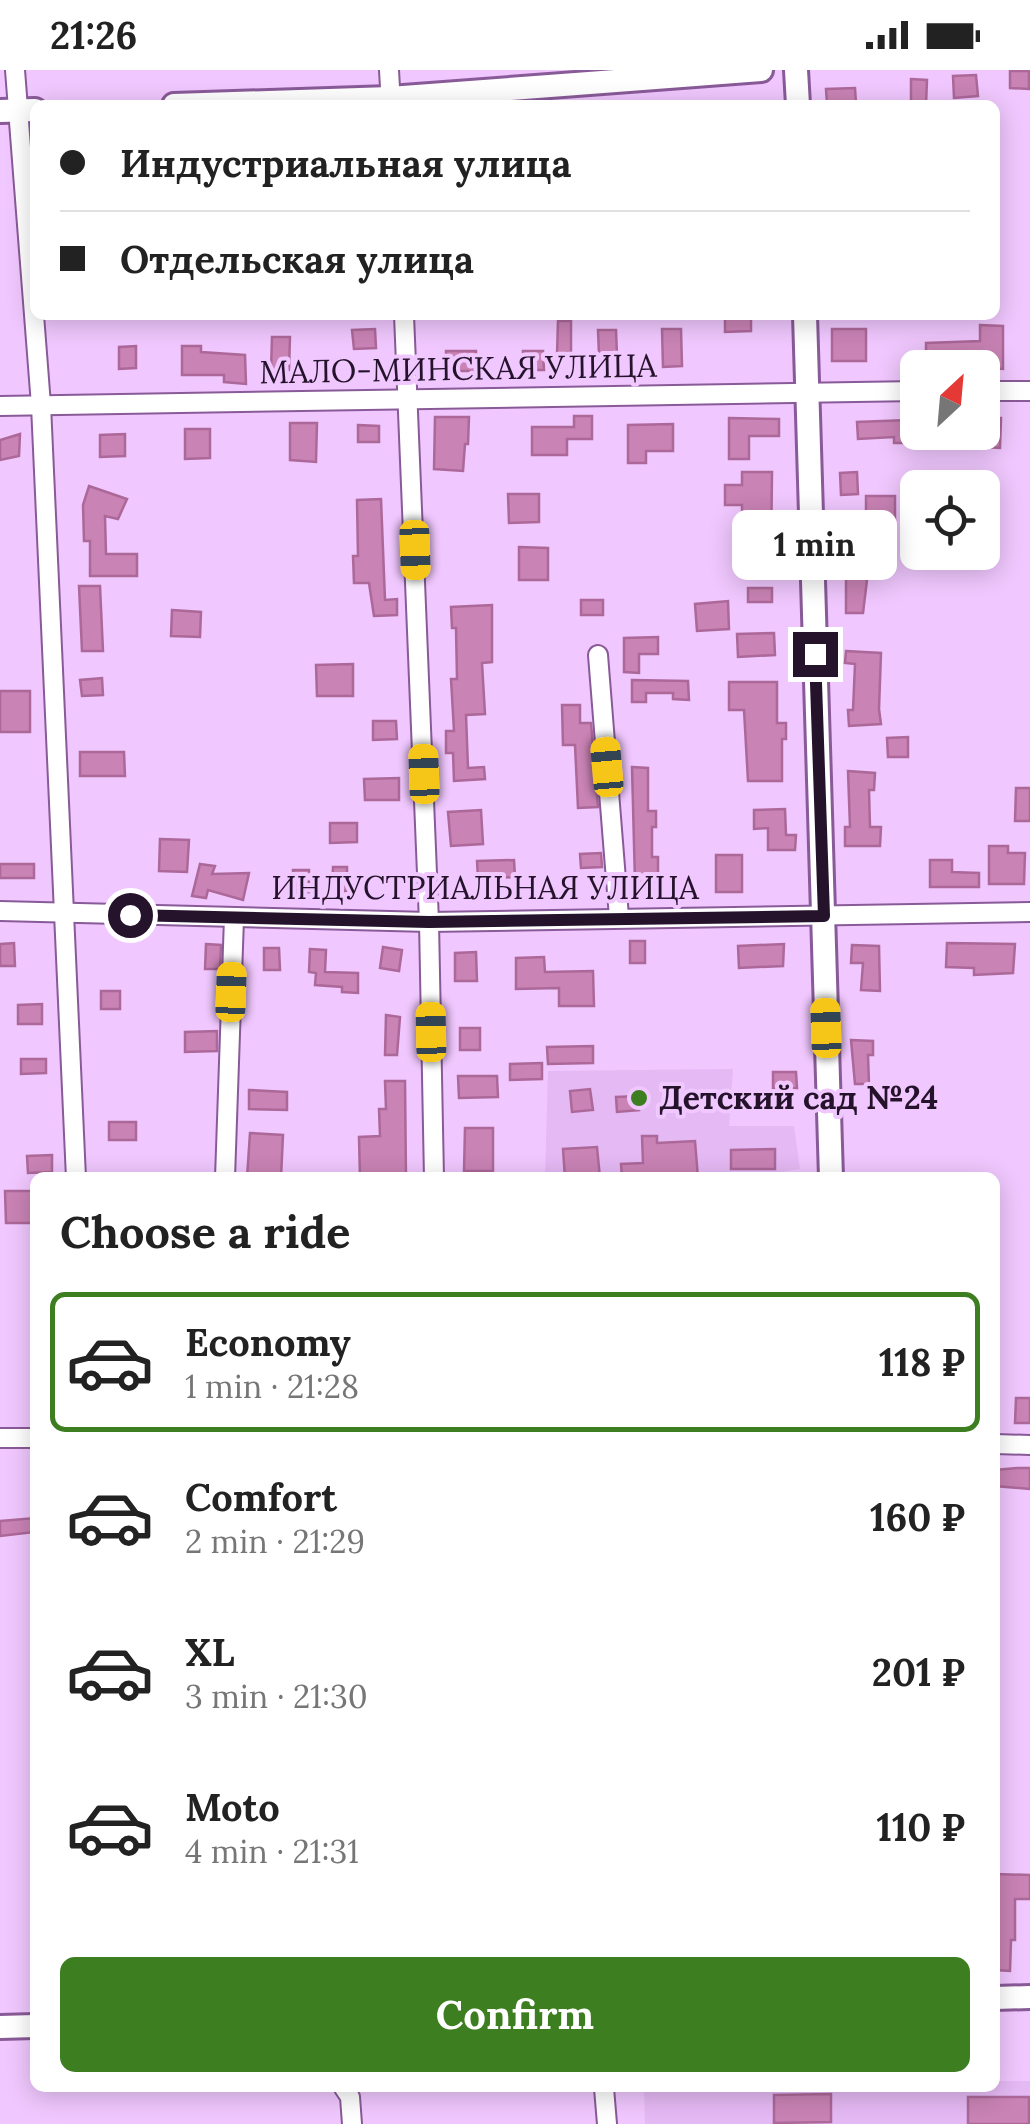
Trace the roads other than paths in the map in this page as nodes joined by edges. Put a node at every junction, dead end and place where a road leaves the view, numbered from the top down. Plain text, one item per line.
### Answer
1 (16, 70) edge
2 (389, 70) edge
3 (761, 70) edge
4 (796, 70) edge
5 (390, 100) edge
6 (413, 100) edge
7 (798, 100) edge
8 (18, 110) edge
9 (30, 264) edge
10 (34, 320) edge
11 (404, 320) edge
12 (805, 320) edge
13 (1000, 391) edge
14 (1030, 391) edge
15 (807, 392) junction
16 (900, 392) edge
17 (410, 402) junction
18 (41, 405) junction
19 (0, 406) edge
20 (598, 655) dead end
21 (0, 911) edge
22 (1030, 912) edge
23 (61, 913) junction
24 (824, 916) junction
25 (619, 917) junction
26 (234, 918) junction
27 (429, 922) junction
28 (76, 1172) edge
29 (224, 1172) edge
30 (434, 1172) edge
31 (830, 1172) edge
32 (0, 1438) edge
33 (30, 1438) edge
34 (1000, 1444) edge
35 (1030, 1445) edge
36 (1030, 1997) edge
37 (1000, 1998) edge
38 (30, 2026) edge
39 (0, 2027) edge
40 (347, 2092) edge
41 (604, 2092) edge
42 (352, 2124) edge
43 (607, 2124) edge

1 - 8 street
2 - 5 street
3 - 6 street
4 - 7 street
8 - 9 street
10 - 18 street
11 - 17 street
12 - 15 street
13 - 14 street
15 - 16 street, МАЛО-МИНСКАЯ УЛИЦА
15 - 17 street, МАЛО-МИНСКАЯ УЛИЦА
15 - 24 street
17 - 18 street, МАЛО-МИНСКАЯ УЛИЦА
17 - 27 street
18 - 19 street, МАЛО-МИНСКАЯ УЛИЦА
18 - 23 street
20 - 25 street
21 - 23 street, ИНДУСТРИАЛЬНАЯ УЛИЦА
22 - 24 street, ИНДУСТРИАЛЬНАЯ УЛИЦА
23 - 26 street, ИНДУСТРИАЛЬНАЯ УЛИЦА
23 - 28 street
24 - 25 street, ИНДУСТРИАЛЬНАЯ УЛИЦА
24 - 31 street
25 - 27 street, ИНДУСТРИАЛЬНАЯ УЛИЦА
26 - 27 street, ИНДУСТРИАЛЬНАЯ УЛИЦА
26 - 29 street
27 - 30 street
32 - 33 street
34 - 35 street
36 - 37 street
38 - 39 street
40 - 42 street
41 - 43 street

